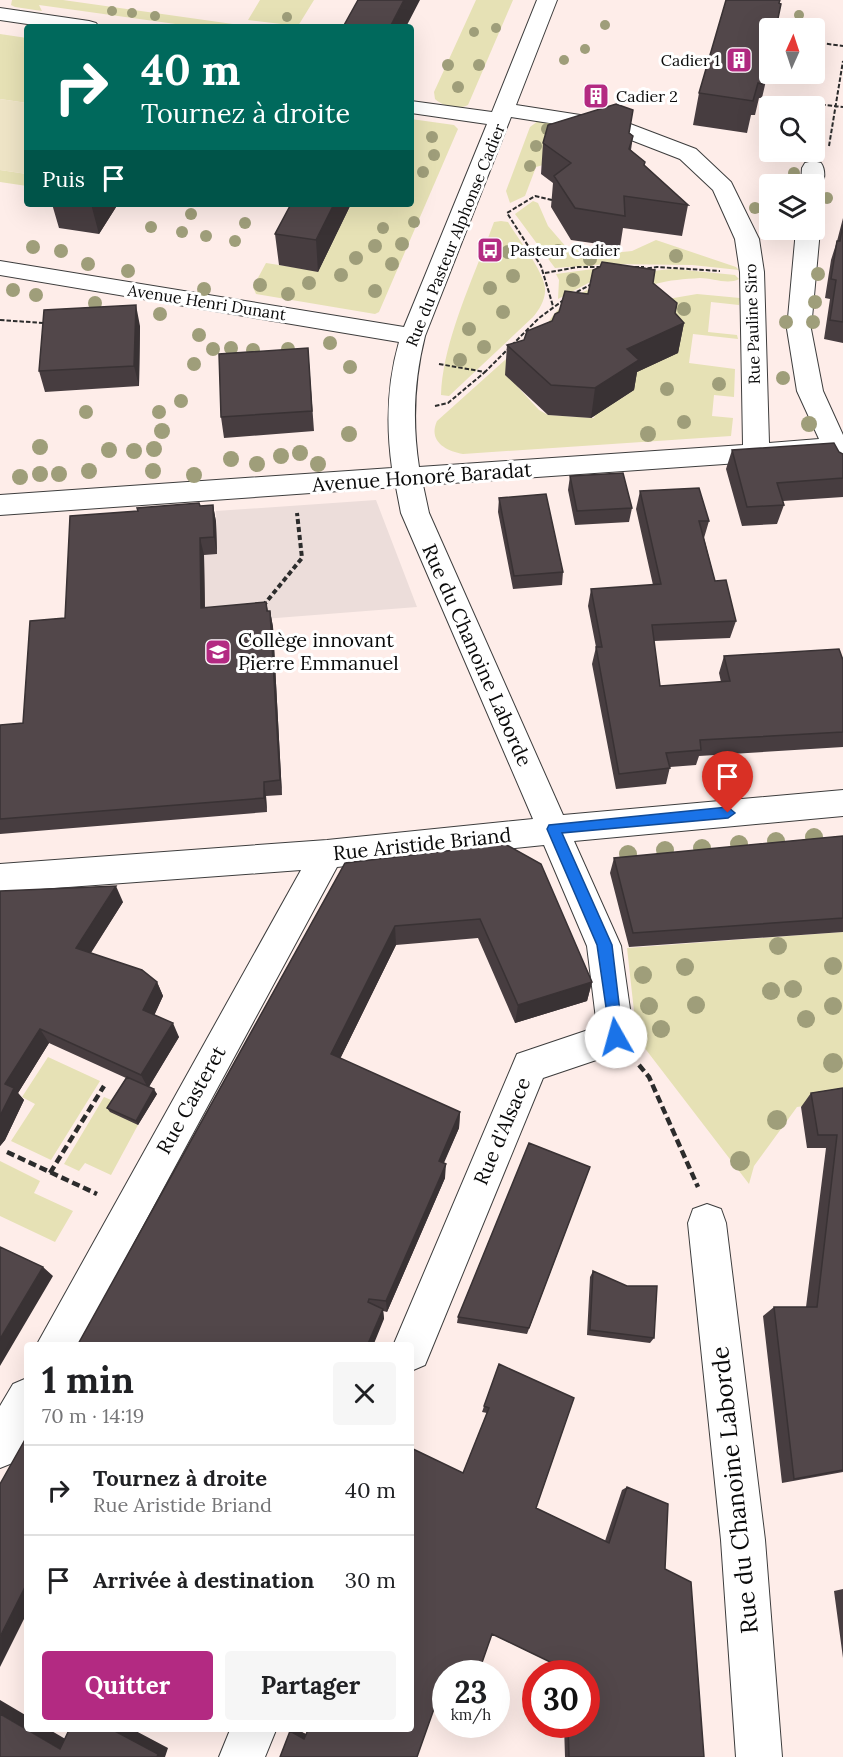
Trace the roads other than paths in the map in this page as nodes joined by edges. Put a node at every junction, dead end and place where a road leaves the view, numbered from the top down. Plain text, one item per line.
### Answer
1 (547, 0) edge
2 (0, 14) edge
3 (68, 24) edge
4 (414, 107) edge
5 (502, 115) junction
6 (807, 240) edge
7 (0, 268) edge
8 (410, 347) junction
9 (756, 453) junction
10 (841, 453) edge
11 (407, 478) junction
12 (0, 506) edge
13 (843, 803) edge
14 (554, 829) junction
15 (327, 854) junction
16 (5, 885) edge
17 (707, 1223) road end
18 (58, 1342) edge
19 (414, 1344) edge
20 (24, 1403) edge
21 (0, 1447) edge
22 (252, 1732) edge
23 (242, 1757) edge
24 (759, 1757) edge

1 - 5 street, Rue du Pasteur Alphonse Cadier
2 - 3 street
4 - 5 street, Rue Pauline Siro
5 - 8 street, Rue du Pasteur Alphonse Cadier
5 - 9 street, Rue Pauline Siro
6 - 10 street
7 - 8 street, Avenue Henri Dunant
8 - 11 street, Rue du Pasteur Alphonse Cadier
9 - 10 street, Avenue Honoré Baradat
9 - 11 street, Avenue Honoré Baradat
11 - 12 street, Avenue Honoré Baradat
11 - 14 street, Rue du Chanoine Laborde
13 - 14 street, Rue Aristide Briand
14 - 15 street, Rue Aristide Briand
14 - 19 street, Rue d'Alsace
15 - 16 street, Rue Aristide Briand
15 - 18 street, Rue Casteret
17 - 24 street, Rue du Chanoine Laborde
20 - 21 street
22 - 23 street

